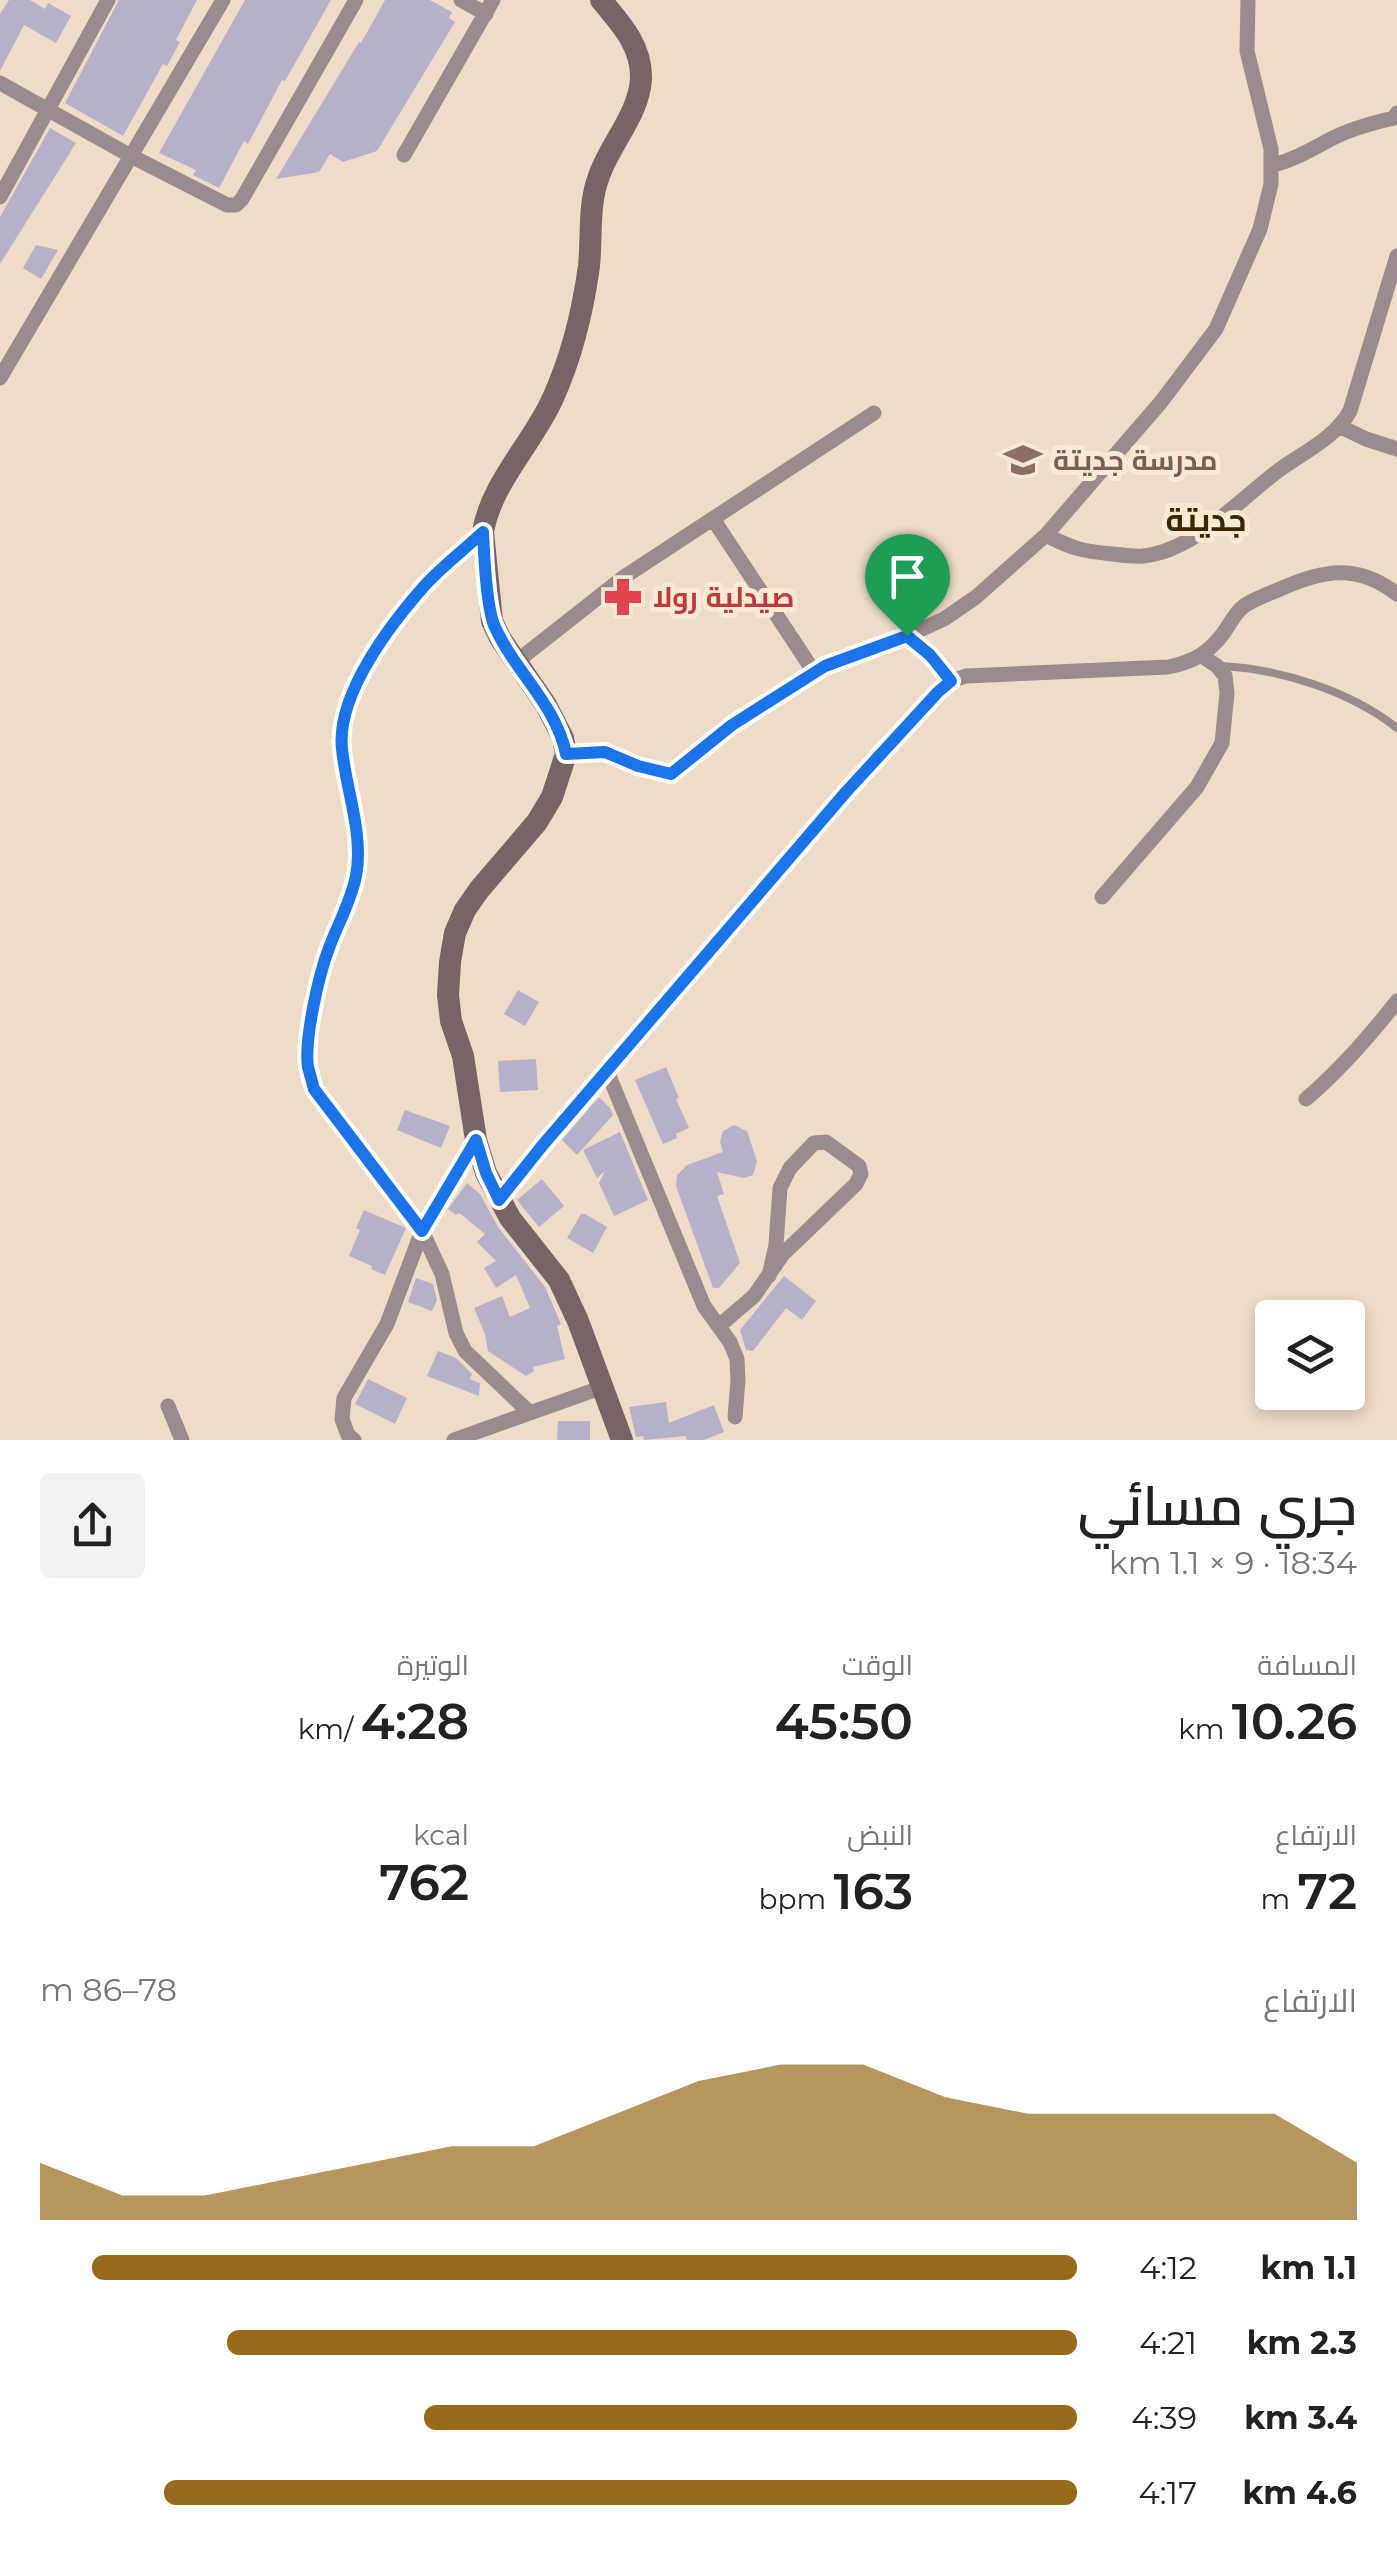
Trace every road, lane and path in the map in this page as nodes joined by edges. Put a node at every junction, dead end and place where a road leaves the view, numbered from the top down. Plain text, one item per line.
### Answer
1 (108, 0) edge
2 (223, 0) edge
3 (356, 0) edge
4 (461, 0) edge
5 (601, 0) edge
6 (1248, 0) edge
7 (490, 7) edge
8 (0, 83) edge
9 (47, 109) junction
10 (1396, 118) edge
11 (404, 155) dead end
12 (131, 156) junction
13 (1271, 166) junction
14 (0, 196) edge
15 (1397, 256) edge
16 (0, 378) edge
17 (874, 413) dead end
18 (1341, 426) junction
19 (1397, 449) edge
20 (712, 519) junction
21 (483, 532) junction
22 (1046, 535) junction
23 (1397, 594) edge
24 (907, 636) junction
25 (1202, 656) junction
26 (516, 662) junction
27 (1217, 666) junction
28 (814, 672) junction
29 (951, 681) junction
30 (1397, 728) edge
31 (566, 754) junction
32 (1102, 897) dead end
33 (1397, 1001) edge
34 (607, 1070) junction
35 (1306, 1100) dead end
36 (476, 1140) junction
37 (499, 1200) junction
38 (422, 1231) junction
39 (769, 1276) junction
40 (718, 1326) junction
41 (603, 1388) junction
42 (168, 1406) dead end
43 (530, 1413) junction
44 (735, 1417) dead end
45 (182, 1440) edge
46 (354, 1440) edge
47 (454, 1440) edge
48 (622, 1440) edge

1 - 9 street
2 - 12 street
3 - 12 street
4 - 7 street
5 - 21 street
6 - 13 street
7 - 11 street
8 - 9 street
9 - 12 street
9 - 14 street
10 - 13 street
12 - 16 street
13 - 22 street
15 - 18 street
17 - 20 street
18 - 19 street
18 - 22 street
20 - 26 street
20 - 28 street
21 - 26 street
21 - 38 street
22 - 24 street
23 - 25 street
24 - 28 street
24 - 29 street
25 - 27 street
25 - 29 street
26 - 31 street
27 - 30 lane
27 - 32 street
28 - 31 street
29 - 34 street
31 - 36 street
33 - 35 street
34 - 37 street
34 - 40 street
36 - 37 street
36 - 38 street
37 - 41 street
38 - 43 street
38 - 46 street
39 - 39 street
39 - 40 street
40 - 44 street
41 - 43 street
41 - 48 street
42 - 45 street
43 - 47 street

